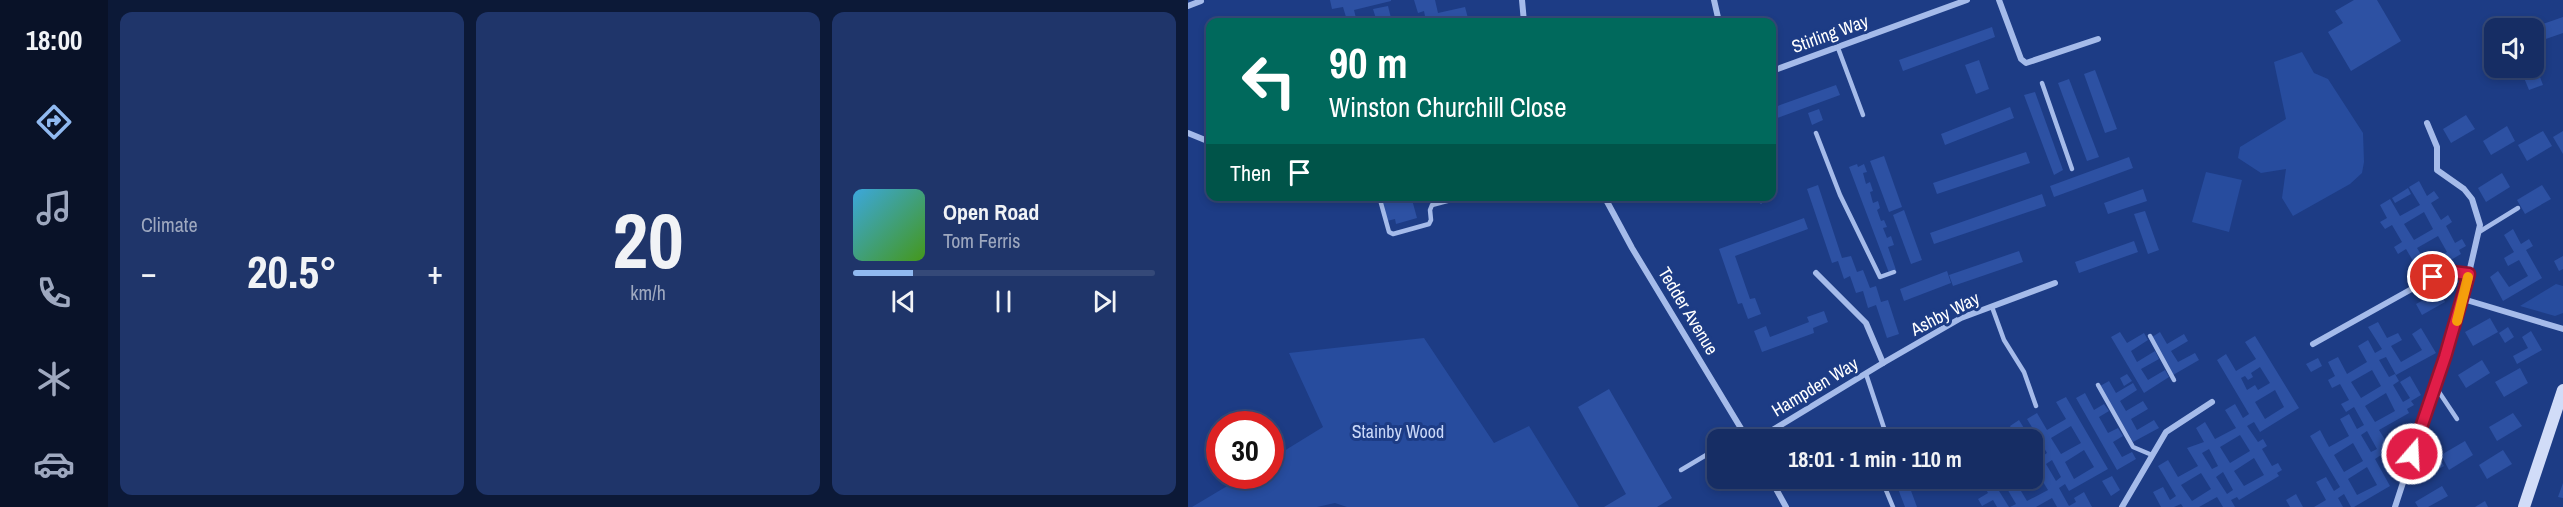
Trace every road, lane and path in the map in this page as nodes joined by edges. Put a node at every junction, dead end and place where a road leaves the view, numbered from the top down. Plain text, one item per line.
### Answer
1 (1522, 0) edge
2 (1714, 0) edge
3 (1967, 0) edge
4 (1999, 0) edge
5 (1201, 1) edge
6 (1188, 6) edge
7 (1524, 18) edge
8 (1718, 18) edge
9 (2098, 39) dead end
10 (1838, 48) junction
11 (1776, 70) edge
12 (2042, 83) dead end
13 (1863, 115) dead end
14 (2427, 123) dead end
15 (1816, 133) dead end
16 (1188, 134) edge
17 (1206, 141) edge
18 (2072, 169) dead end
19 (1380, 201) edge
20 (1447, 201) edge
21 (1607, 201) edge
22 (2518, 208) dead end
23 (2479, 232) junction
24 (1894, 272) dead end
25 (1816, 273) dead end
26 (2469, 274) junction
27 (2055, 283) dead end
28 (2463, 299) junction
29 (1992, 307) junction
30 (2563, 329) edge
31 (2150, 336) dead end
32 (2313, 344) dead end
33 (1883, 363) junction
34 (1866, 374) junction
35 (2174, 380) dead end
36 (2098, 385) dead end
37 (2436, 386) junction
38 (2563, 390) edge
39 (2212, 402) dead end
40 (2036, 406) dead end
41 (2559, 416) edge
42 (2457, 419) dead end
43 (1741, 429) edge
44 (1774, 429) edge
45 (1884, 429) edge
46 (1707, 455) edge
47 (2152, 455) junction
48 (1681, 470) dead end
49 (1776, 489) edge
50 (1886, 489) edge
51 (1786, 507) edge
52 (1893, 507) edge
53 (2122, 507) edge
54 (2395, 507) edge
55 (2524, 507) edge

1 - 7 street
2 - 8 street
3 - 10 street, Stirling Way
4 - 9 street
5 - 6 street
10 - 11 street, Stirling Way
10 - 13 lane
12 - 18 lane
14 - 23 street
15 - 24 lane
16 - 17 street
19 - 20 lane
21 - 43 street, Tedder Avenue
22 - 23 lane
23 - 26 street
25 - 33 street, Hampden Way
26 - 28 street
26 - 32 street
27 - 29 street, Ashby Way
28 - 30 street
28 - 37 street
29 - 33 street, Ashby Way
29 - 40 lane
31 - 35 lane
33 - 34 street, Hampden Way
34 - 44 street, Hampden Way
34 - 45 lane
36 - 47 lane
37 - 42 lane
37 - 54 street
38 - 41 street
39 - 47 street
41 - 55 street
46 - 48 lane
47 - 53 street
49 - 51 street
50 - 52 lane

